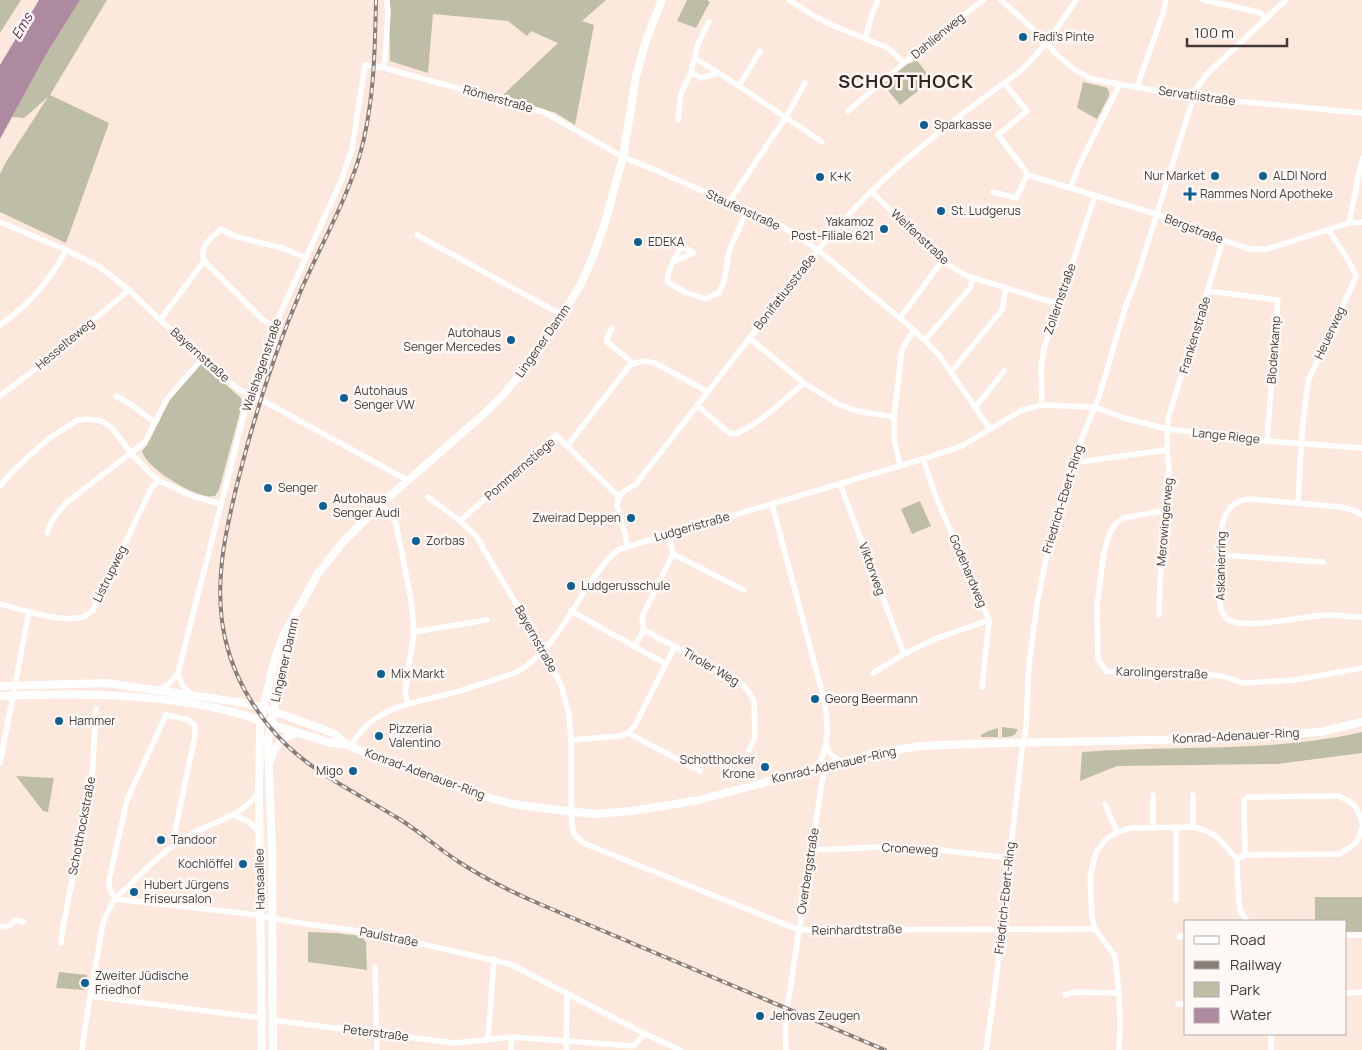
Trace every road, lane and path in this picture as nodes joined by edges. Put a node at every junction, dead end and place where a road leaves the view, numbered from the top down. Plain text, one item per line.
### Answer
1 (387, 0) edge
2 (662, 0) edge
3 (789, 0) edge
4 (878, 0) edge
5 (983, 0) edge
6 (1001, 0) edge
7 (1076, 0) edge
8 (1166, 0) edge
9 (1203, 0) edge
10 (1286, 0) edge
11 (1266, 18) junction
12 (709, 22) dead end
13 (865, 39) junction
14 (1046, 43) junction
15 (760, 51) dead end
16 (695, 58) junction
17 (904, 63) junction
18 (364, 65) joint
19 (384, 68) junction
20 (691, 72) junction
21 (719, 73) junction
22 (805, 83) dead end
23 (1004, 83) junction
24 (1120, 84) junction
25 (739, 86) junction
26 (1137, 87) junction
27 (1192, 97) junction
28 (848, 111) dead end
29 (1362, 113) edge
30 (786, 117) junction
31 (678, 120) dead end
32 (822, 142) dead end
33 (623, 157) junction
34 (1362, 159) edge
35 (1027, 175) junction
36 (1070, 188) junction
37 (871, 191) junction
38 (993, 192) dead end
39 (1095, 196) junction
40 (729, 202) junction
41 (747, 211) junction
42 (1156, 214) junction
43 (0, 222) edge
44 (1362, 222) edge
45 (1349, 223) junction
46 (1329, 230) junction
47 (417, 235) dead end
48 (1223, 240) junction
49 (66, 250) junction
50 (818, 250) junction
51 (306, 258) junction
52 (204, 261) junction
53 (942, 261) junction
54 (673, 262) dead end
55 (973, 278) junction
56 (1006, 288) junction
57 (129, 290) junction
58 (1208, 291) junction
59 (1058, 304) junction
60 (562, 316) junction
61 (900, 318) junction
62 (160, 320) junction
63 (0, 325) edge
64 (274, 327) junction
65 (612, 328) dead end
66 (914, 330) junction
67 (749, 338) junction
68 (925, 340) junction
69 (202, 358) junction
70 (634, 364) junction
71 (1004, 371) dead end
72 (951, 372) junction
73 (804, 383) junction
74 (708, 392) junction
75 (249, 395) junction
76 (0, 396) edge
77 (116, 396) dead end
78 (697, 405) junction
79 (1042, 405) junction
80 (1094, 407) junction
81 (975, 408) junction
82 (894, 417) junction
83 (155, 423) junction
84 (990, 429) junction
85 (1167, 429) junction
86 (1267, 440) junction
87 (1301, 443) junction
88 (567, 446) junction
89 (1362, 448) edge
90 (1167, 449) junction
91 (131, 452) junction
92 (923, 460) junction
93 (1072, 463) junction
94 (900, 466) junction
95 (158, 480) junction
96 (407, 480) junction
97 (840, 484) junction
98 (0, 486) edge
99 (428, 496) dead end
100 (619, 497) junction
101 (1298, 502) junction
102 (221, 504) junction
103 (381, 504) junction
104 (772, 504) junction
105 (1167, 510) junction
106 (1362, 515) edge
107 (460, 521) junction
108 (47, 533) dead end
109 (669, 534) junction
110 (627, 546) junction
111 (673, 554) junction
112 (1221, 555) junction
113 (1323, 562) dead end
114 (744, 590) dead end
115 (0, 604) edge
116 (298, 608) junction
117 (571, 611) junction
118 (29, 612) junction
119 (1159, 615) dead end
120 (1362, 617) edge
121 (487, 620) dead end
122 (989, 620) junction
123 (644, 630) junction
124 (414, 632) junction
125 (675, 646) junction
126 (634, 647) junction
127 (544, 651) junction
128 (904, 654) junction
129 (666, 664) junction
130 (1362, 668) edge
131 (178, 673) junction
132 (873, 673) dead end
133 (15, 685) junction
134 (0, 686) edge
135 (982, 687) dead end
136 (158, 690) junction
137 (12, 695) junction
138 (192, 695) junction
139 (0, 696) edge
140 (408, 704) junction
141 (263, 708) junction
142 (96, 709) dead end
143 (273, 711) junction
144 (261, 721) junction
145 (1362, 722) edge
146 (271, 724) junction
147 (299, 733) junction
148 (628, 733) junction
149 (571, 740) junction
150 (1024, 742) junction
151 (826, 745) junction
152 (349, 746) junction
153 (749, 750) dead end
154 (842, 761) junction
155 (0, 763) edge
156 (829, 764) junction
157 (817, 767) junction
158 (269, 768) junction
159 (808, 770) junction
160 (700, 771) dead end
161 (822, 782) junction
162 (258, 792) junction
163 (1153, 795) dead end
164 (1193, 795) dead end
165 (1104, 804) dead end
166 (571, 812) junction
167 (233, 815) junction
168 (1362, 825) edge
169 (1176, 827) junction
170 (1193, 827) junction
171 (1153, 828) junction
172 (1116, 832) junction
173 (260, 833) junction
174 (177, 842) junction
175 (811, 850) junction
176 (1245, 855) junction
177 (1009, 858) junction
178 (1237, 860) junction
179 (116, 898) junction
180 (1176, 900) dead end
181 (261, 916) junction
182 (272, 919) junction
183 (1246, 920) edge
184 (24, 922) dead end
185 (0, 926) edge
186 (1002, 929) junction
187 (1094, 929) junction
188 (799, 930) junction
189 (1347, 935) edge
190 (1362, 935) edge
191 (61, 943) dead end
192 (494, 960) junction
193 (375, 967) dead end
194 (1362, 992) edge
195 (567, 993) junction
196 (1119, 993) junction
197 (1347, 993) edge
198 (90, 996) junction
199 (1065, 996) dead end
200 (1178, 1004) dead end
201 (1184, 1004) edge
202 (262, 1018) junction
203 (272, 1020) junction
204 (377, 1034) junction
205 (645, 1034) junction
206 (1271, 1035) edge
207 (512, 1037) junction
208 (488, 1039) junction
209 (566, 1042) junction
210 (82, 1050) edge
211 (262, 1050) edge
212 (273, 1050) edge
213 (377, 1050) edge
214 (511, 1050) edge
215 (566, 1050) edge
216 (680, 1050) edge
217 (786, 1050) edge
218 (986, 1050) edge
219 (1119, 1050) edge
220 (1271, 1050) edge

1 - 19 street
2 - 33 main road, Lingener Damm
3 - 13 street
4 - 13 street
5 - 17 street, Dahlienweg
6 - 14 street, Servatiistraße
7 - 14 street, Bonifatiusstraße
8 - 26 street
9 - 11 street
10 - 11 street, Friedrich-Ebert-Ring
11 - 27 street, Friedrich-Ebert-Ring
12 - 16 street
13 - 17 street
14 - 23 street, Bonifatiusstraße
14 - 24 street, Servatiistraße
15 - 25 street
16 - 20 street
16 - 21 street
17 - 28 street, Dahlienweg
18 - 19 street, Römerstraße
18 - 51 street, Walshagenstraße
19 - 33 street, Römerstraße
20 - 21 street
20 - 31 street
21 - 25 street
22 - 30 street
23 - 35 street
23 - 37 street, Bonifatiusstraße
24 - 26 street, Servatiistraße
24 - 36 street
25 - 30 street
26 - 27 street, Servatiistraße
27 - 29 street, Servatiistraße
27 - 42 street, Friedrich-Ebert-Ring
30 - 32 street
30 - 40 street
33 - 40 street, Staufenstraße
33 - 60 main road, Lingener Damm
34 - 45 street
35 - 36 street, Bergstraße
35 - 38 street
36 - 39 street, Bergstraße
37 - 50 street, Bonifatiusstraße
37 - 53 street, Welfenstraße
39 - 42 street, Bergstraße
39 - 59 street, Zollernstraße
40 - 41 street, Staufenstraße
41 - 50 street, Staufenstraße
41 - 54 street
42 - 48 street, Bergstraße
42 - 80 street, Friedrich-Ebert-Ring
43 - 49 street, Bayernstraße
44 - 45 street, Bergstraße
45 - 46 street, Bergstraße
46 - 48 street, Bergstraße
46 - 87 street, Heuerweg
47 - 60 street
48 - 58 street, Frankenstraße
49 - 57 street, Bayernstraße
49 - 63 street
50 - 61 street, Staufenstraße
50 - 67 street, Bonifatiusstraße
51 - 52 street
51 - 64 street, Walshagenstraße
52 - 62 street
52 - 64 street
53 - 55 street, Welfenstraße
53 - 61 street
55 - 56 street, Welfenstraße
55 - 68 street
56 - 59 street, Welfenstraße
56 - 72 street
57 - 62 street, Bayernstraße
57 - 76 street, Hesselteweg
58 - 85 street, Frankenstraße
58 - 86 street, Blodenkamp
59 - 79 street, Zollernstraße
60 - 96 main road, Lingener Damm
61 - 66 street, Staufenstraße
62 - 69 street, Bayernstraße
64 - 75 street, Walshagenstraße
65 - 70 street
66 - 68 street, Staufenstraße
66 - 82 street
67 - 73 street
67 - 74 street, Bonifatiusstraße
68 - 72 street, Staufenstraße
69 - 75 street, Bayernstraße
69 - 83 street
70 - 74 street
70 - 88 street, Pommernstiege
71 - 81 street
72 - 81 street, Staufenstraße
73 - 78 street
73 - 82 street
74 - 78 street, Bonifatiusstraße
75 - 96 street, Bayernstraße
75 - 102 street, Walshagenstraße
77 - 83 street
78 - 100 street, Bonifatiusstraße
79 - 80 street, Ludgeristraße
79 - 84 street, Ludgeristraße
80 - 85 street, Lange Riege
80 - 93 street, Friedrich-Ebert-Ring
81 - 84 street, Staufenstraße
82 - 94 street
83 - 91 street
84 - 92 street, Ludgeristraße
85 - 86 street, Lange Riege
85 - 90 street, Merowingerweg
86 - 87 street, Lange Riege
87 - 89 street, Lange Riege
87 - 101 street
88 - 100 street
88 - 107 street, Pommernstiege
90 - 93 street
90 - 105 street, Merowingerweg
91 - 95 street
91 - 98 street
91 - 108 street
92 - 94 street, Ludgeristraße
92 - 122 street, Godehardweg
93 - 150 street, Friedrich-Ebert-Ring
94 - 97 street, Ludgeristraße
95 - 102 street
95 - 118 street, Listrupweg
96 - 103 main road, Lingener Damm
97 - 104 street, Ludgeristraße
97 - 128 street, Viktorweg
99 - 107 street, Bayernstraße
100 - 110 street
101 - 106 street, Askanierring
101 - 112 street, Askanierring
102 - 131 street, Walshagenstraße
103 - 116 main road, Lingener Damm
103 - 124 street
104 - 109 street, Ludgeristraße
104 - 151 street
105 - 119 street, Merowingerweg
105 - 130 street, Karolingerstraße
107 - 127 street, Bayernstraße
109 - 110 street, Ludgeristraße
109 - 111 street
110 - 117 street, Ludgeristraße
111 - 114 street
111 - 123 street
112 - 113 street
112 - 120 street, Askanierring
115 - 118 street, Listrupweg
116 - 141 main road, Lingener Damm
116 - 143 main road, Lingener Damm
117 - 126 street, Tiroler Weg
117 - 127 street, Ludgeristraße
118 - 133 street
121 - 124 street
122 - 128 street
122 - 135 street, Godehardweg
123 - 125 street, Tiroler Weg
123 - 126 street
124 - 140 street
125 - 129 street
125 - 153 street, Tiroler Weg
126 - 129 street, Tiroler Weg
127 - 140 street, Ludgeristraße
127 - 149 street, Bayernstraße
128 - 132 street
129 - 148 street
131 - 136 street
131 - 138 street
133 - 134 main road, Konrad-Adenauer-Ring
133 - 136 main road, Konrad-Adenauer-Ring
133 - 137 street
136 - 138 main road, Konrad-Adenauer-Ring
137 - 139 main road, Konrad-Adenauer-Ring
137 - 144 main road, Konrad-Adenauer-Ring
137 - 155 street
138 - 141 main road, Konrad-Adenauer-Ring
140 - 152 street, Ludgeristraße
141 - 143 main road, Konrad-Adenauer-Ring
141 - 144 main road, Hansaallee
142 - 191 street, Schotthockstraße
143 - 146 main road, Hansaallee
143 - 152 main road, Konrad-Adenauer-Ring
144 - 146 main road, Konrad-Adenauer-Ring
144 - 162 main road, Hansaallee
145 - 150 main road, Konrad-Adenauer-Ring
146 - 147 main road, Konrad-Adenauer-Ring
146 - 158 main road, Hansaallee
147 - 152 main road, Konrad-Adenauer-Ring
147 - 158 main road
148 - 149 street
148 - 160 street
149 - 166 street, Bayernstraße
150 - 154 main road, Konrad-Adenauer-Ring
150 - 177 street, Friedrich-Ebert-Ring
151 - 154 street
151 - 157 street
152 - 166 main road, Konrad-Adenauer-Ring
154 - 156 main road, Konrad-Adenauer-Ring
156 - 157 main road, Konrad-Adenauer-Ring
156 - 161 street, Overbergstraße
157 - 159 main road, Konrad-Adenauer-Ring
158 - 182 main road, Hansaallee
159 - 161 street
159 - 166 main road, Konrad-Adenauer-Ring
161 - 175 street, Overbergstraße
162 - 167 street
162 - 173 main road, Hansaallee
163 - 171 street
164 - 170 street
165 - 172 street
166 - 188 street, Reinhardtstraße
167 - 173 street
167 - 174 street
168 - 176 street
168 - 176 street
169 - 170 street
169 - 171 street
169 - 180 street
170 - 178 street
171 - 172 street
172 - 187 street
173 - 181 main road, Hansaallee
174 - 179 street
174 - 179 street
175 - 177 street, Croneweg
175 - 188 street, Overbergstraße
176 - 178 street
177 - 186 street, Friedrich-Ebert-Ring
178 - 183 street
179 - 181 street, Paulstraße
179 - 198 street
181 - 182 street, Paulstraße
181 - 202 main road, Hansaallee
182 - 192 street, Paulstraße
182 - 203 main road, Hansaallee
184 - 185 street
186 - 187 street, Reinhardtstraße
186 - 188 street, Reinhardtstraße
186 - 218 street, Friedrich-Ebert-Ring
187 - 196 street
188 - 217 street, Overbergstraße
189 - 190 street
192 - 195 street, Paulstraße
192 - 208 street
193 - 204 street
194 - 197 street
195 - 205 street, Paulstraße
195 - 209 street
196 - 199 street
196 - 219 street
198 - 202 street
198 - 210 street
200 - 201 street
202 - 211 main road, Hansaallee
203 - 204 street, Peterstraße
203 - 212 main road, Hansaallee
204 - 208 street, Peterstraße
204 - 213 street
205 - 209 street, Peterstraße
205 - 216 street
206 - 220 street
207 - 208 street, Peterstraße
207 - 209 street, Peterstraße
207 - 214 street
209 - 215 street

